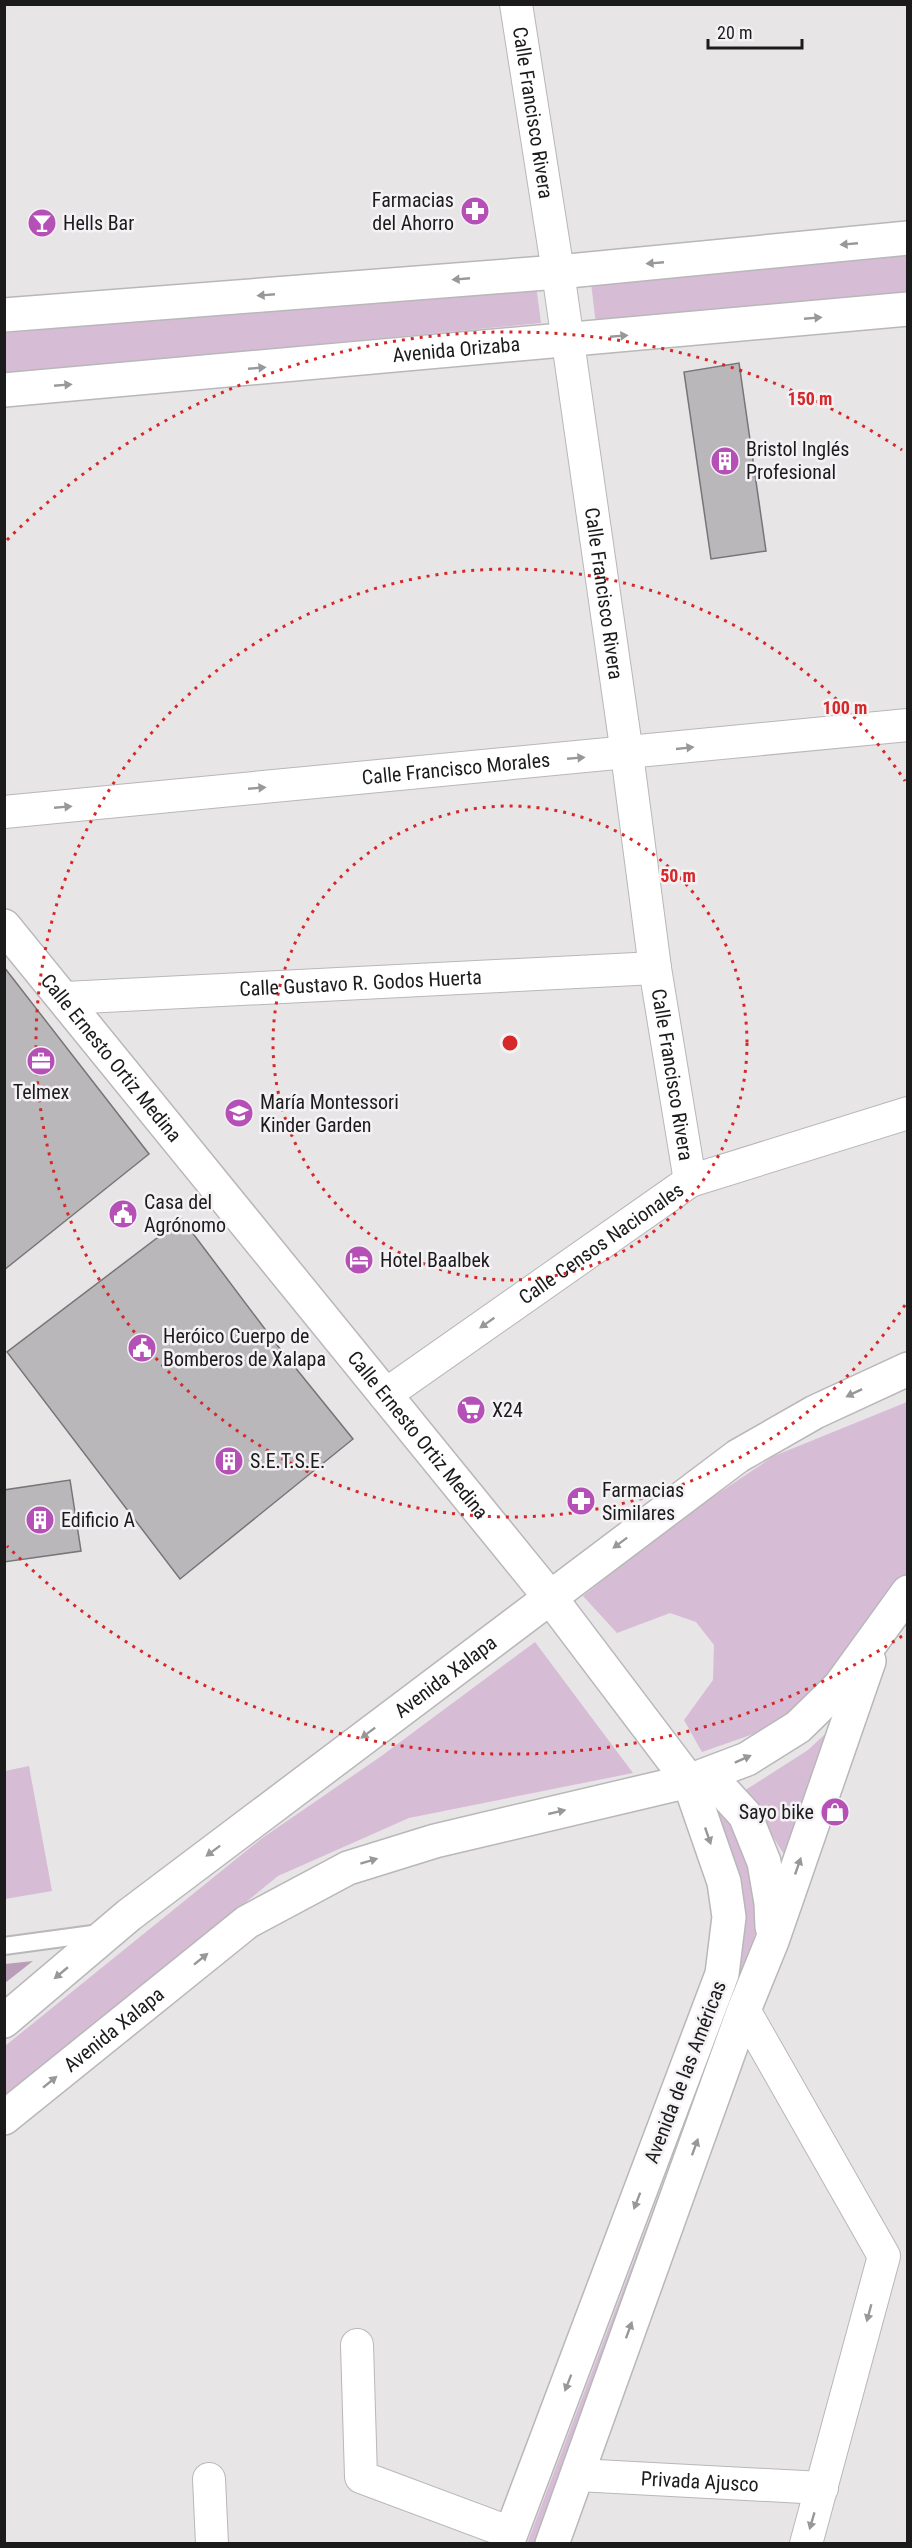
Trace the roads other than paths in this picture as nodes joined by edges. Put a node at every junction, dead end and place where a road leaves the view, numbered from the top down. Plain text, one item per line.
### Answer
1 (516, 4) edge
2 (908, 238) edge
3 (558, 272) junction
4 (908, 309) edge
5 (4, 315) edge
6 (568, 341) junction
7 (4, 390) edge
8 (908, 725) edge
9 (627, 754) junction
10 (4, 812) edge
11 (4, 926) edge
12 (654, 968) junction
13 (65, 998) junction
14 (908, 1113) edge
15 (690, 1180) junction
16 (908, 1369) edge
17 (385, 1395) junction
18 (908, 1592) edge
19 (549, 1596) junction
20 (880, 1630) junction
21 (689, 1781) junction
22 (110, 1932) junction
23 (772, 1941) junction
24 (4, 1946) edge
25 (744, 2010) junction
26 (4, 2021) edge
27 (4, 2118) edge
28 (896, 2255) edge
29 (357, 2345) dead end
30 (578, 2475) junction
31 (209, 2479) dead end
32 (822, 2488) junction
33 (509, 2539) edge
34 (212, 2544) edge
35 (552, 2544) edge
36 (806, 2544) edge

1 - 3 street, Calle Francisco Rivera
2 -> 3 main road
3 -> 5 main road
3 - 6 street, Calle Francisco Rivera
6 -> 4 main road, Avenida Orizaba
7 -> 6 main road, Avenida Orizaba
6 - 9 street, Calle Francisco Rivera
9 -> 8 street, Calle Francisco Morales
10 -> 9 street, Calle Francisco Morales
9 - 12 street, Calle Francisco Rivera
11 - 13 main road, Calle Ernesto Ortiz Medina
12 - 13 street, Calle Gustavo R. Godos Huerta
12 - 15 street, Calle Francisco Rivera
13 - 17 main road, Calle Ernesto Ortiz Medina
14 - 15 street, Calle Censos Nacionales
15 -> 17 street, Calle Censos Nacionales
16 -> 19 main road, Avenida Xalapa
17 - 19 main road, Calle Ernesto Ortiz Medina
18 - 20 main road, Avenida Xalapa
19 - 21 main road, Calle Ernesto Ortiz Medina
19 -> 22 main road, Avenida Xalapa
21 -> 20 main road, Avenida Xalapa
23 -> 20 main road, Avenida de las Américas
21 - 23 main road, Avenida de las Américas
27 -> 21 main road, Avenida Xalapa
21 -> 33 main road, Avenida de las Américas
22 - 24 lane
22 -> 26 main road, Avenida Xalapa
23 - 25 main road, Avenida de las Américas
25 - 28 street
30 -> 25 main road, Avenida de las Américas
28 -> 32 street
29 - 33 street
30 - 32 street, Privada Ajusco
30 - 35 main road, Avenida de las Américas
31 - 34 street
32 -> 36 street

